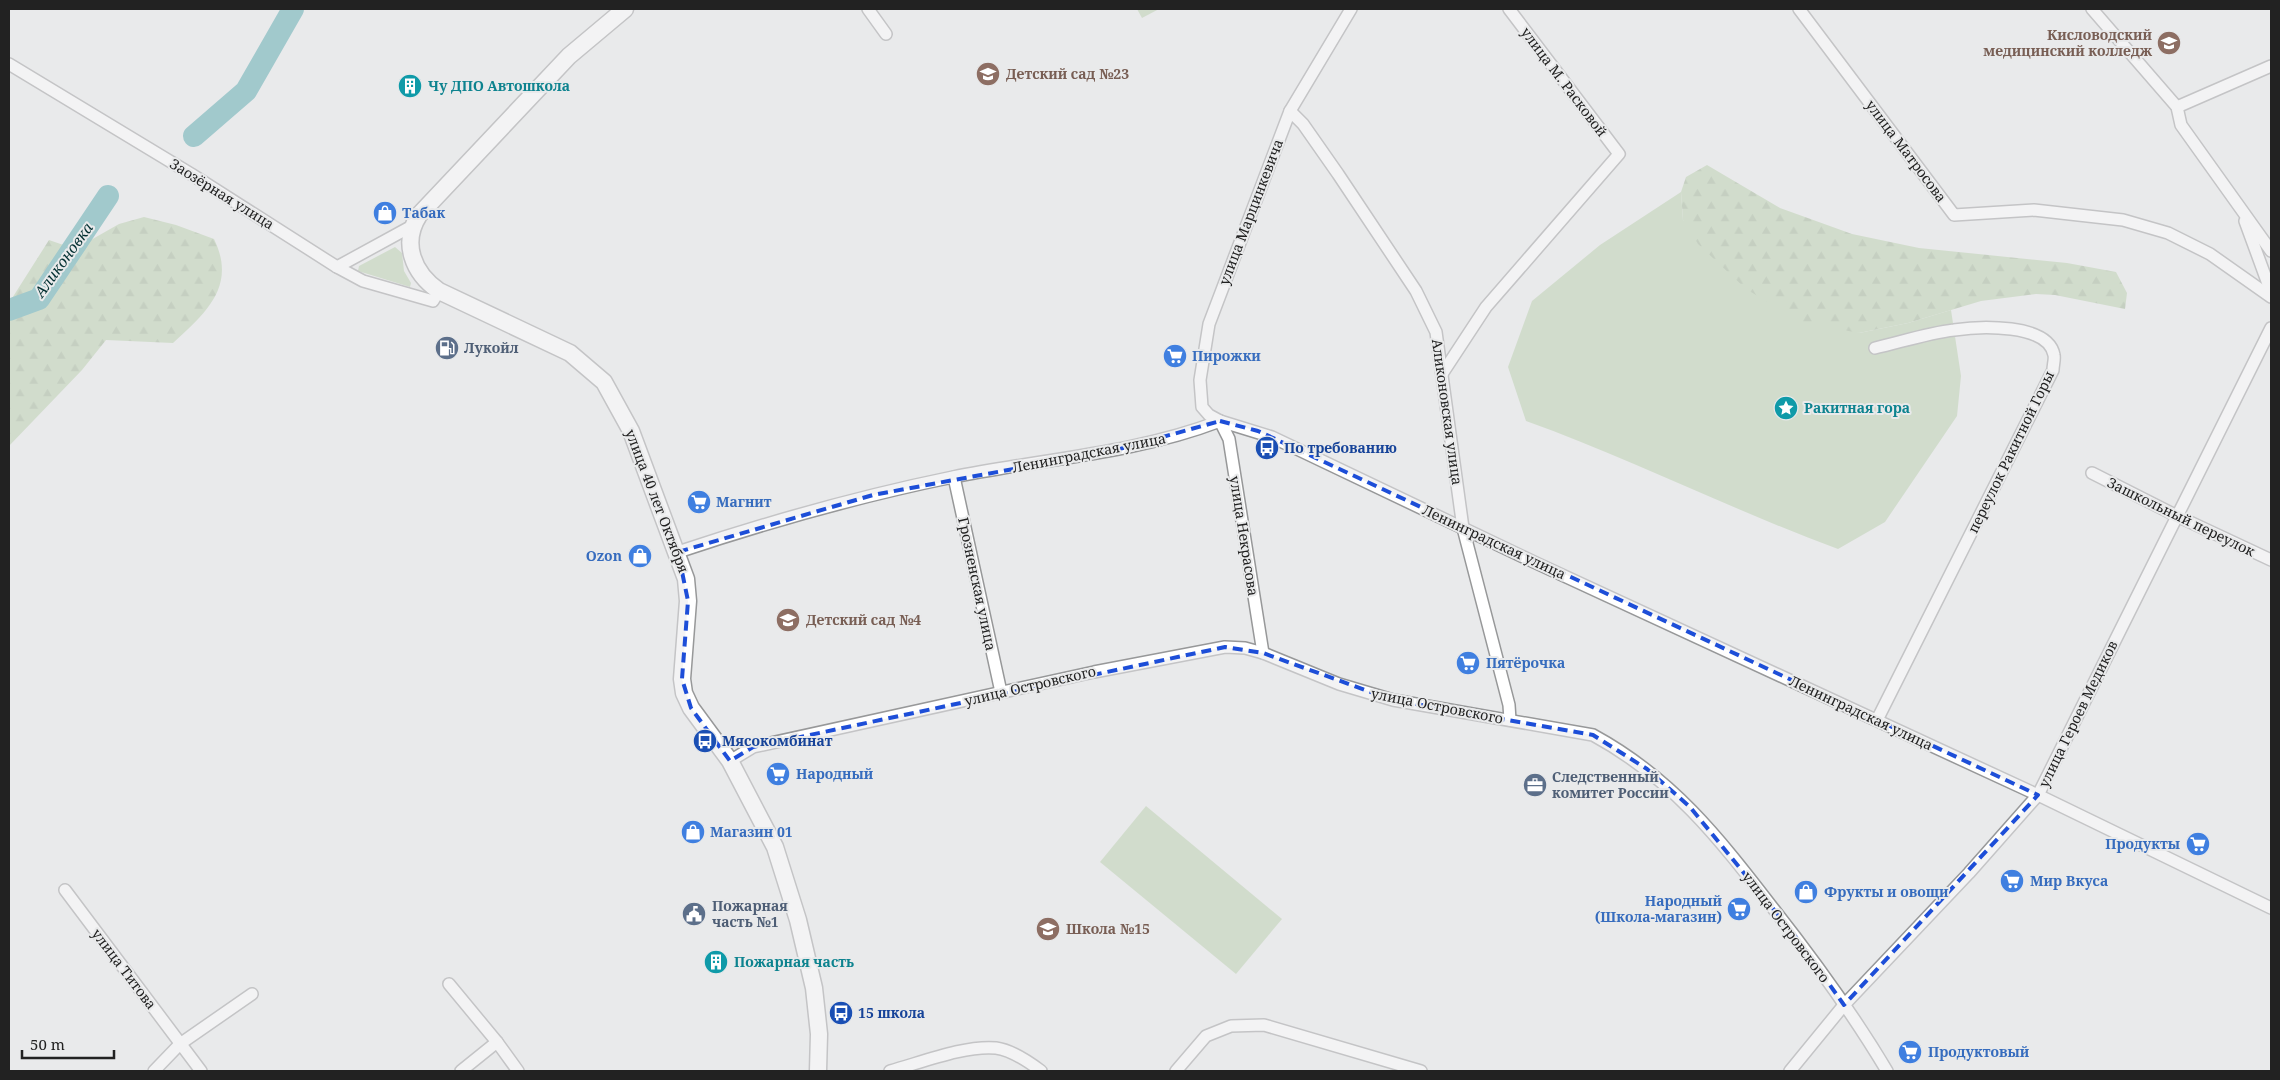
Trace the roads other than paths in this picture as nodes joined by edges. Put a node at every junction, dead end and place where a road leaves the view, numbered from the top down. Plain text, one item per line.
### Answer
1 (624, 9) edge
2 (868, 9) edge
3 (1350, 9) edge
4 (1510, 9) edge
5 (1799, 9) edge
6 (2092, 9) edge
7 (886, 34) dead end
8 (9, 64) edge
9 (2271, 66) edge
10 (2177, 107) junction
11 (1290, 111) junction
12 (2240, 209) junction
13 (412, 226) junction
14 (2271, 251) edge
15 (337, 267) junction
16 (439, 291) junction
17 (2271, 292) edge
18 (2271, 298) edge
19 (2271, 328) edge
20 (1875, 348) dead end
21 (1442, 374) junction
22 (1220, 421) junction
23 (2092, 473) dead end
24 (954, 477) junction
25 (2177, 516) junction
26 (1463, 528) junction
27 (678, 552) junction
28 (2271, 560) edge
29 (1263, 654) junction
30 (1001, 692) junction
31 (1510, 720) junction
32 (1877, 720) junction
33 (730, 761) junction
34 (2038, 795) junction
35 (65, 890) dead end
36 (2271, 908) edge
37 (449, 984) dead end
38 (252, 994) dead end
39 (1844, 1006) junction
40 (497, 1042) junction
41 (180, 1044) junction
42 (154, 1071) edge
43 (201, 1071) edge
44 (460, 1071) edge
45 (518, 1071) edge
46 (818, 1071) edge
47 (890, 1071) edge
48 (1041, 1071) edge
49 (1176, 1071) edge
50 (1421, 1071) edge
51 (1790, 1071) edge
52 (1887, 1071) edge

1 - 13 main road
2 - 7 street
3 - 11 street, улица Марцинкевича
4 - 21 street, улица М. Расковой
5 - 18 street, улица Матросова
6 - 10 street
8 - 15 street, Заозёрная улица
9 - 10 street
10 - 12 street
11 - 21 street, Аликоновская улица
11 - 22 street, улица Марцинкевича
12 - 14 street
12 - 17 street
13 - 15 street
13 - 16 main road, улица 40 лет Октября
15 - 16 street, Заозёрная улица
16 - 27 main road, улица 40 лет Октября
19 - 25 street, улица Героев Медиков
20 - 32 street, переулок Ракитной Горы
21 - 26 street, Аликоновская улица
22 - 24 street, Ленинградская улица
22 - 26 street, Ленинградская улица
22 - 29 street, улица Некрасова
23 - 25 street, Зашкольный переулок
24 - 27 street, Ленинградская улица
24 - 30 street, Грозненская улица
25 - 28 street, Зашкольный переулок
25 - 34 street, улица Героев Медиков
26 - 31 street, Аликоновская улица
26 - 32 street, Ленинградская улица
27 - 33 main road, улица 40 лет Октября
29 - 30 street, улица Островского
29 - 31 street, улица Островского
30 - 33 street, улица Островского
31 - 39 street, улица Островского
32 - 34 street, Ленинградская улица
33 - 46 main road, улица 40 лет Октября
34 - 36 street, Ленинградская улица
34 - 39 street, улица Героев Медиков
35 - 41 street, улица Титова
37 - 40 street
38 - 41 street
39 - 51 street, улица Героев Медиков
39 - 52 street, улица Островского
40 - 44 street
40 - 45 street
41 - 42 street
41 - 43 street, улица Титова
47 - 48 street
49 - 50 street

